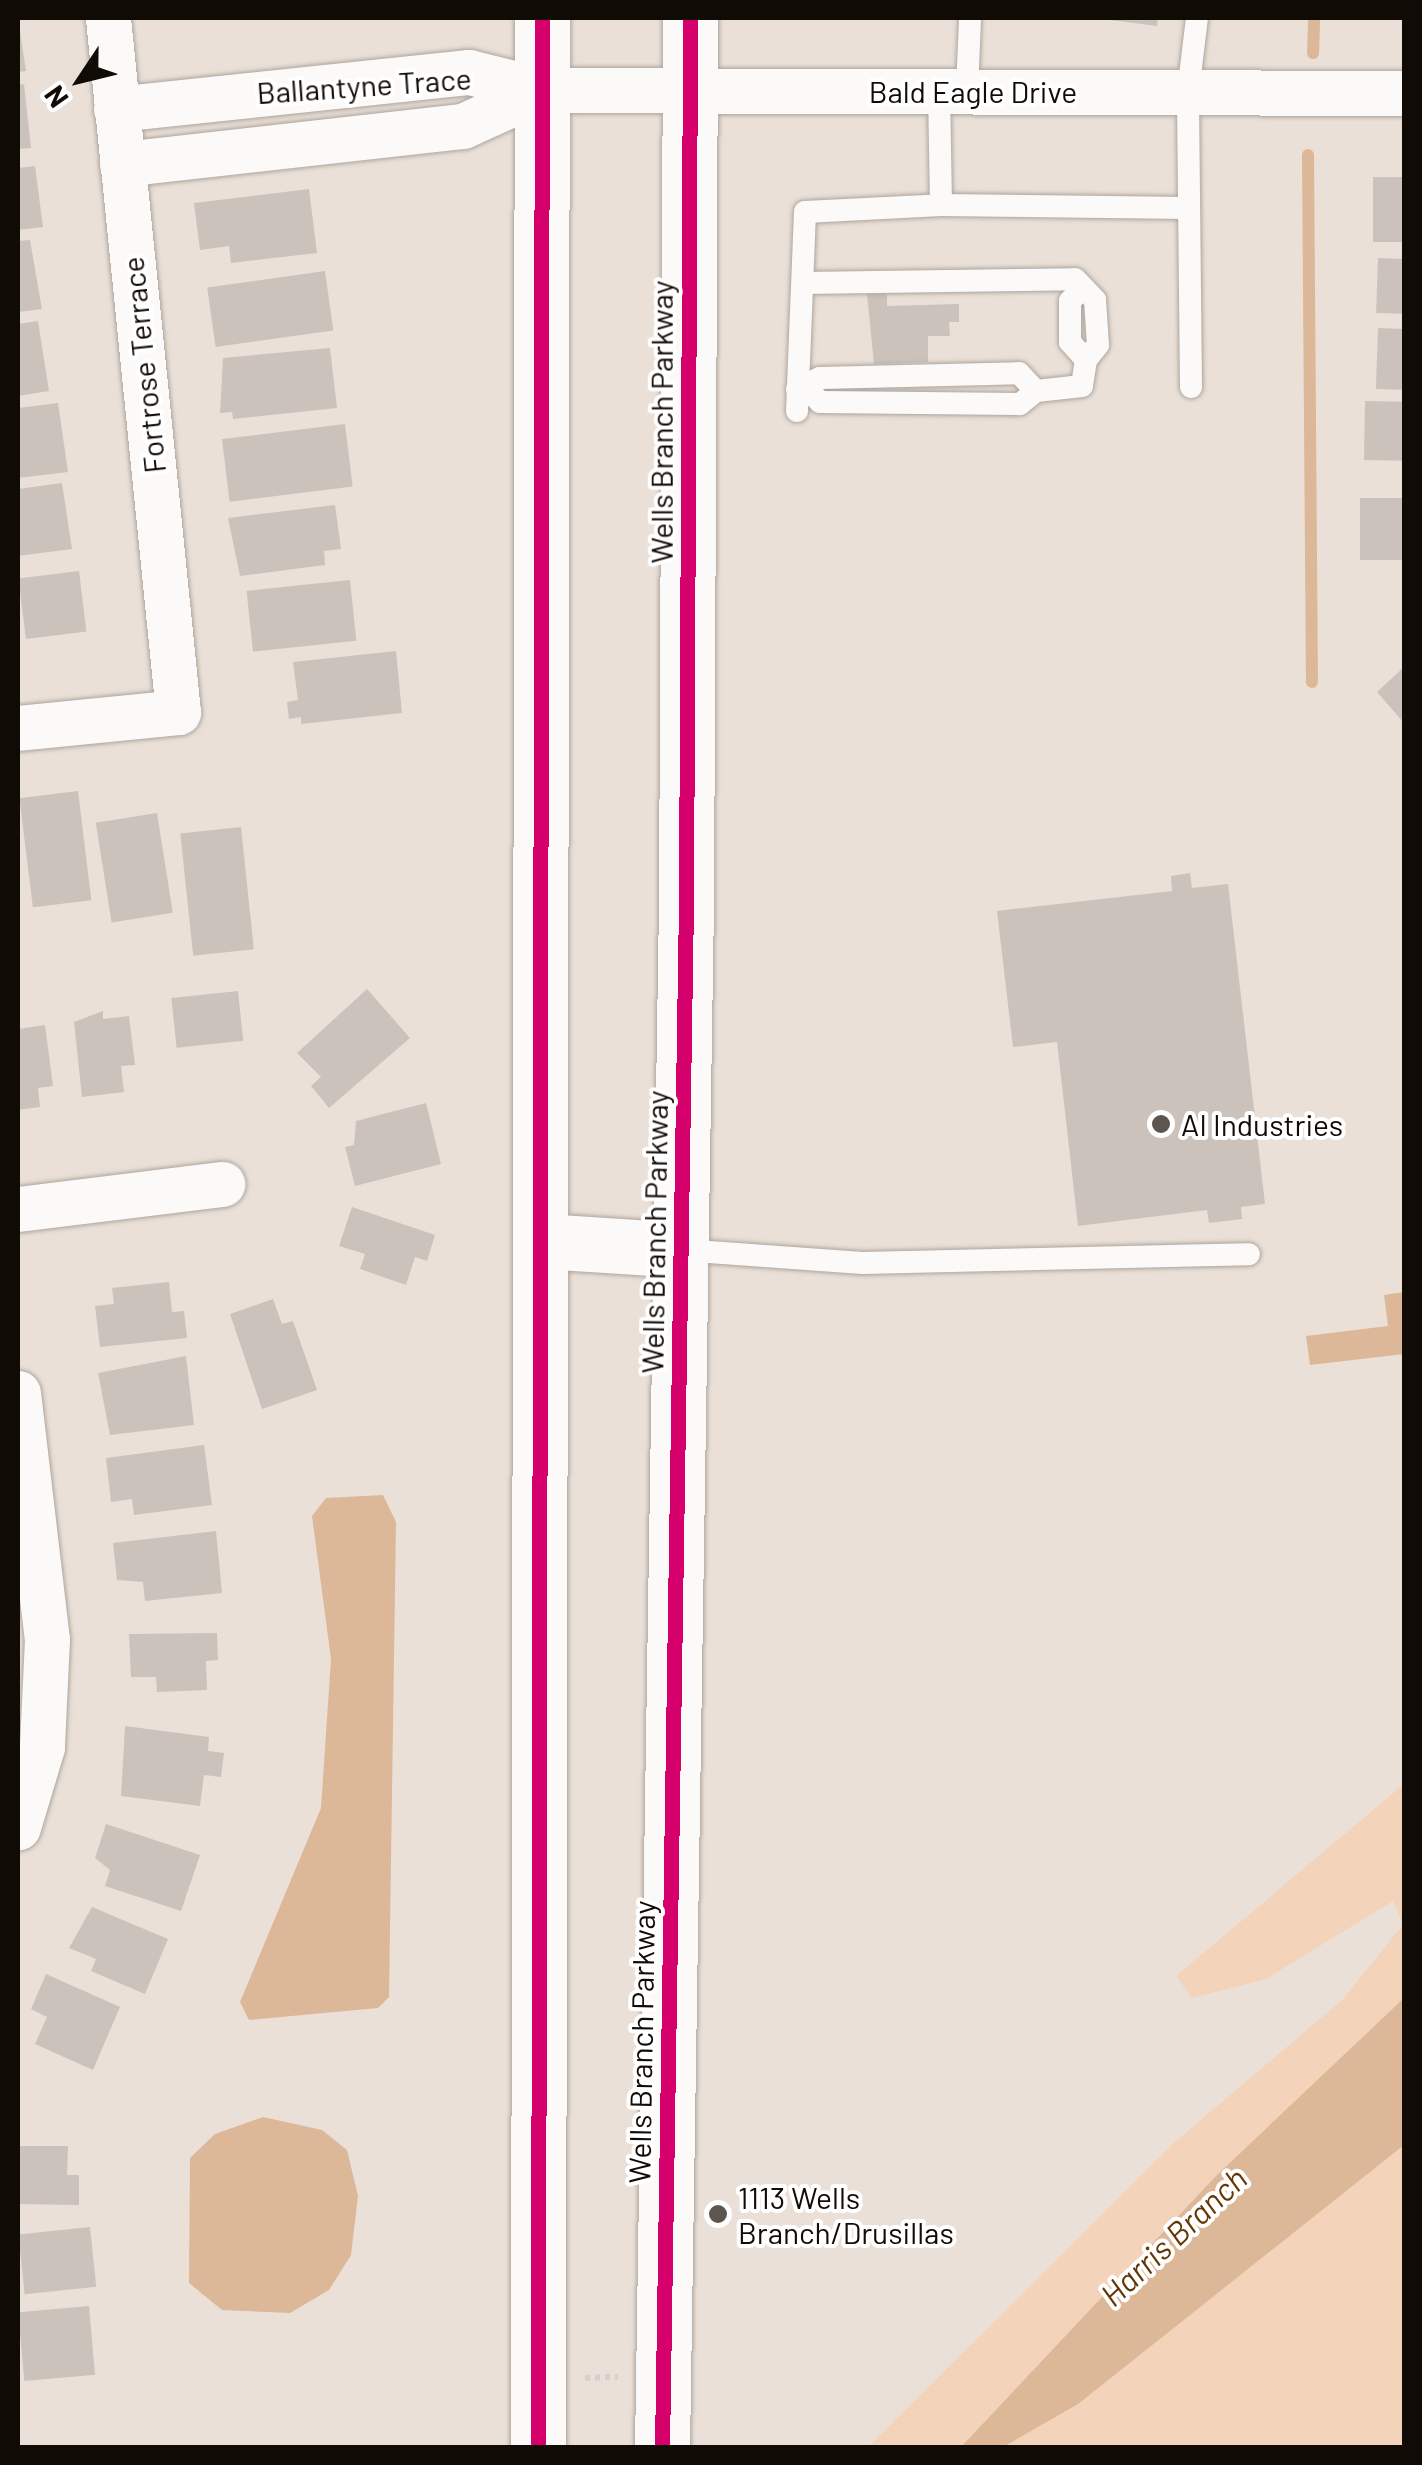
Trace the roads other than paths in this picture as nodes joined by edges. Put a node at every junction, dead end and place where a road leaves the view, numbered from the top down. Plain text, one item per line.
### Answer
1 (108, 18) edge
2 (542, 18) edge
3 (690, 18) edge
4 (970, 18) edge
5 (1197, 18) edge
6 (690, 89) junction
7 (542, 90) junction
8 (953, 91) junction
9 (1188, 92) junction
10 (1404, 93) edge
11 (116, 109) junction
12 (122, 164) junction
13 (941, 205) junction
14 (1189, 208) junction
15 (803, 283) junction
16 (1191, 387) dead end
17 (18, 728) edge
18 (222, 1184) dead end
19 (18, 1209) edge
20 (543, 1241) junction
21 (681, 1250) junction
22 (1249, 1254) dead end
23 (18, 1393) edge
24 (18, 1826) edge
25 (538, 2448) edge
26 (662, 2448) edge

1 - 11 street, Fortrose Terrace
2 - 7 main road
3 - 6 main road, Wells Branch Parkway
4 - 8 lane
5 - 9 lane
6 - 7 street, Bald Eagle Drive
6 - 8 street, Bald Eagle Drive
6 - 21 main road, Wells Branch Parkway
7 - 11 street, Ballantyne Trace
7 - 12 street, Ballantyne Trace
7 - 20 main road
8 - 9 street, Bald Eagle Drive
8 - 13 lane
9 - 10 street, Bald Eagle Drive
9 - 14 lane
11 - 12 street, Fortrose Terrace
12 - 17 street, Fortrose Terrace
13 - 14 lane
13 - 15 lane
14 - 16 lane
15 - 15 lane
18 - 19 street
20 - 21 main road
20 - 25 main road
21 - 22 lane
21 - 26 main road, Wells Branch Parkway
23 - 24 street

